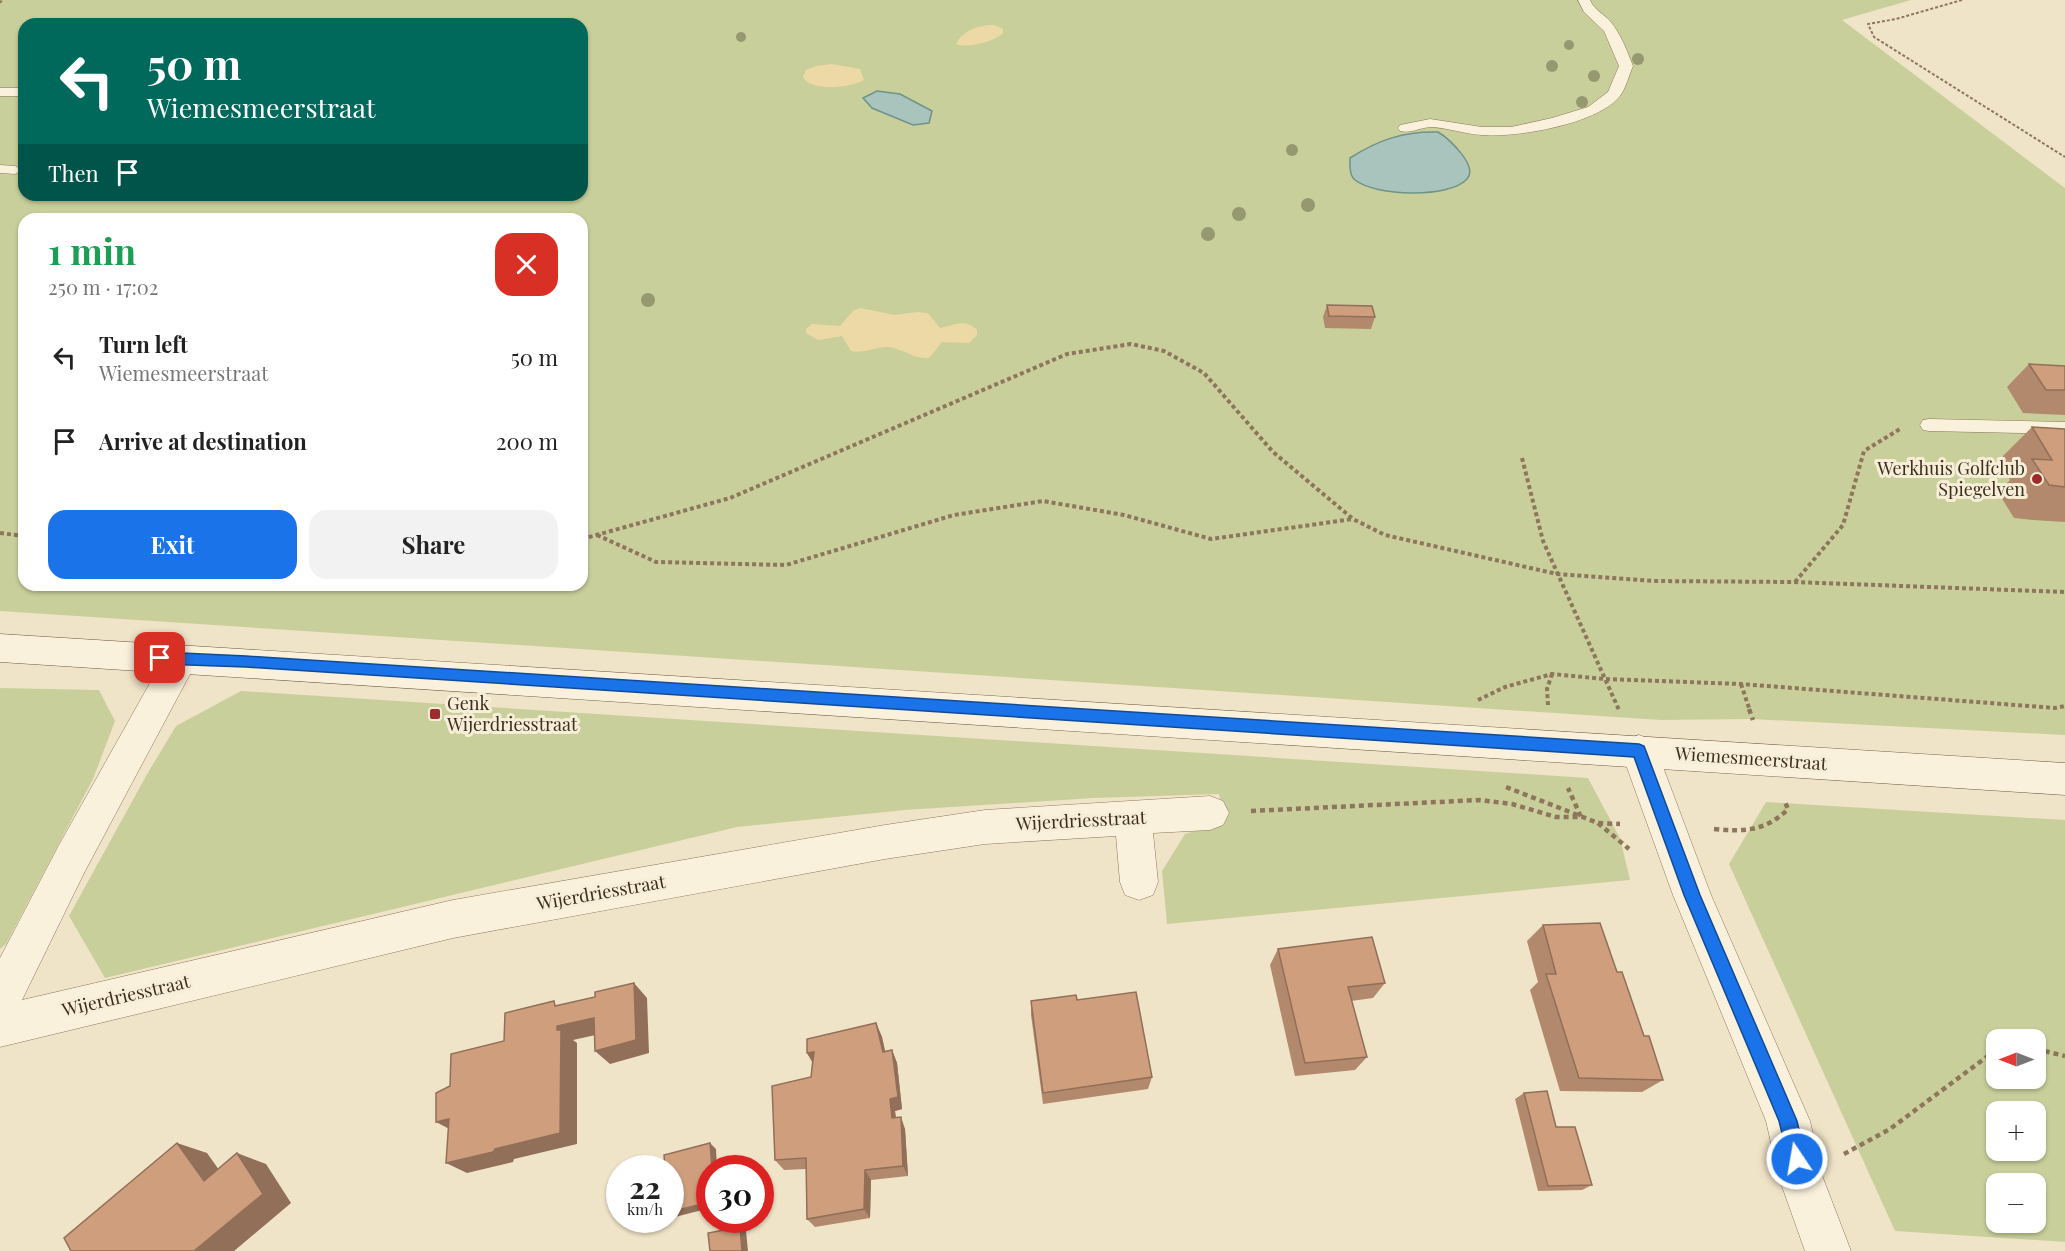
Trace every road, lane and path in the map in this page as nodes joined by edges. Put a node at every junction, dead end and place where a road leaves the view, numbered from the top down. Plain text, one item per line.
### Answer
1 (1584, 0) edge
2 (1962, 0) edge
3 (0, 92) edge
4 (18, 92) edge
5 (1405, 128) dead end
6 (2065, 157) edge
7 (1929, 425) joint
8 (2065, 428) edge
9 (1522, 458) dead end
10 (1353, 519) junction
11 (0, 533) edge
12 (18, 535) edge
13 (597, 535) junction
14 (588, 537) edge
15 (1557, 574) junction
16 (1794, 582) junction
17 (2065, 592) edge
18 (0, 648) edge
19 (181, 659) junction
20 (1552, 674) junction
21 (1605, 679) junction
22 (1741, 684) junction
23 (1470, 704) dead end
24 (2065, 706) edge
25 (1548, 708) dead end
26 (1756, 728) dead end
27 (1639, 751) junction
28 (1565, 777) dead end
29 (2065, 779) edge
30 (1497, 783) dead end
31 (1784, 800) dead end
32 (1224, 812) joint
33 (1581, 817) junction
34 (1133, 818) junction
35 (1667, 826) junction
36 (1138, 882) dead end
37 (0, 1001) edge
38 (0, 1026) edge
39 (2046, 1051) edge
40 (2065, 1056) edge
41 (1986, 1057) edge
42 (1801, 1178) junction
43 (1828, 1251) edge

1 - 5 lane
2 - 6 path
3 - 4 lane
7 - 8 lane
7 - 16 path
9 - 15 path
10 - 13 path
10 - 13 path
10 - 15 path
11 - 12 path
13 - 14 path
15 - 16 path
15 - 21 path
16 - 17 path
18 - 19 main road, Wiemesmeerstraat
19 - 27 main road, Wiemesmeerstraat
19 - 37 main road
20 - 21 path
20 - 23 path
20 - 25 path
21 - 22 path
22 - 24 path
22 - 26 path
27 - 29 main road, Wiemesmeerstraat
27 - 35 main road
28 - 33 path
30 - 33 path
31 - 35 path
32 - 33 path
32 - 34 main road, Wijerdriesstraat
33 - 35 path
34 - 36 main road
34 - 38 main road, Wijerdriesstraat
35 - 42 main road
39 - 40 path
41 - 42 path
42 - 43 main road

